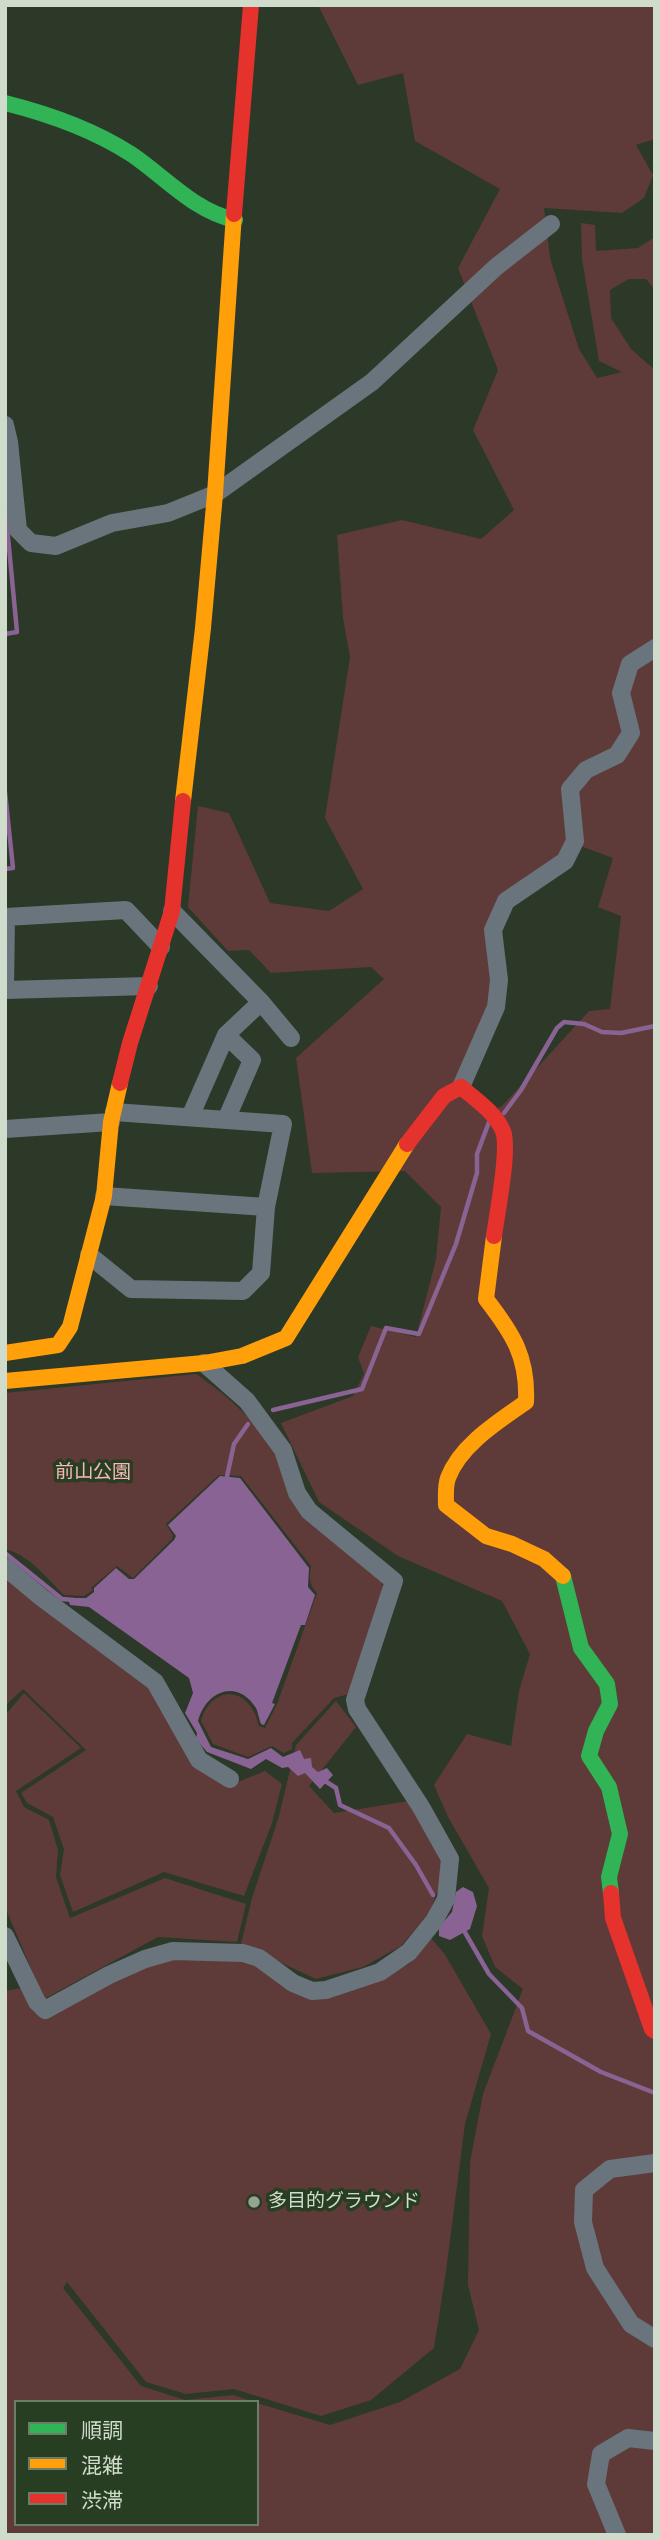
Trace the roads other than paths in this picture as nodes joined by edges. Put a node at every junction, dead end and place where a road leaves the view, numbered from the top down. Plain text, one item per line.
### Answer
1 (251, 5) edge
2 (5, 103) edge
3 (234, 220) junction
4 (551, 224) dead end
5 (5, 425) edge
6 (215, 494) junction
7 (655, 648) edge
8 (172, 911) junction
9 (161, 947) junction
10 (149, 986) junction
11 (261, 1002) junction
12 (226, 1035) junction
13 (291, 1038) dead end
14 (461, 1087) junction
15 (113, 1117) junction
16 (190, 1117) junction
17 (226, 1120) junction
18 (5, 1129) edge
19 (104, 1196) junction
20 (265, 1207) junction
21 (89, 1255) junction
22 (5, 1353) edge
23 (204, 1363) junction
24 (5, 1381) edge
25 (5, 1567) edge
26 (230, 1779) dead end
27 (5, 1936) edge
28 (655, 2031) edge
29 (655, 2163) edge
30 (655, 2339) edge
31 (655, 2441) edge
32 (617, 2535) edge

1 - 3 street
2 - 3 street
3 - 6 street
4 - 6 street
5 - 6 street
6 - 8 street
7 - 14 street
8 - 9 street
8 - 11 street
9 - 10 street
9 - 10 street
10 - 15 street
11 - 12 street
11 - 13 street
12 - 16 street
12 - 17 street
14 - 23 street
14 - 28 street
15 - 16 street
15 - 18 street
15 - 19 street
16 - 17 street
17 - 20 street
19 - 20 street
19 - 21 street
20 - 21 street
21 - 22 street
23 - 24 street
23 - 27 street
25 - 26 street
29 - 30 street
31 - 32 street

